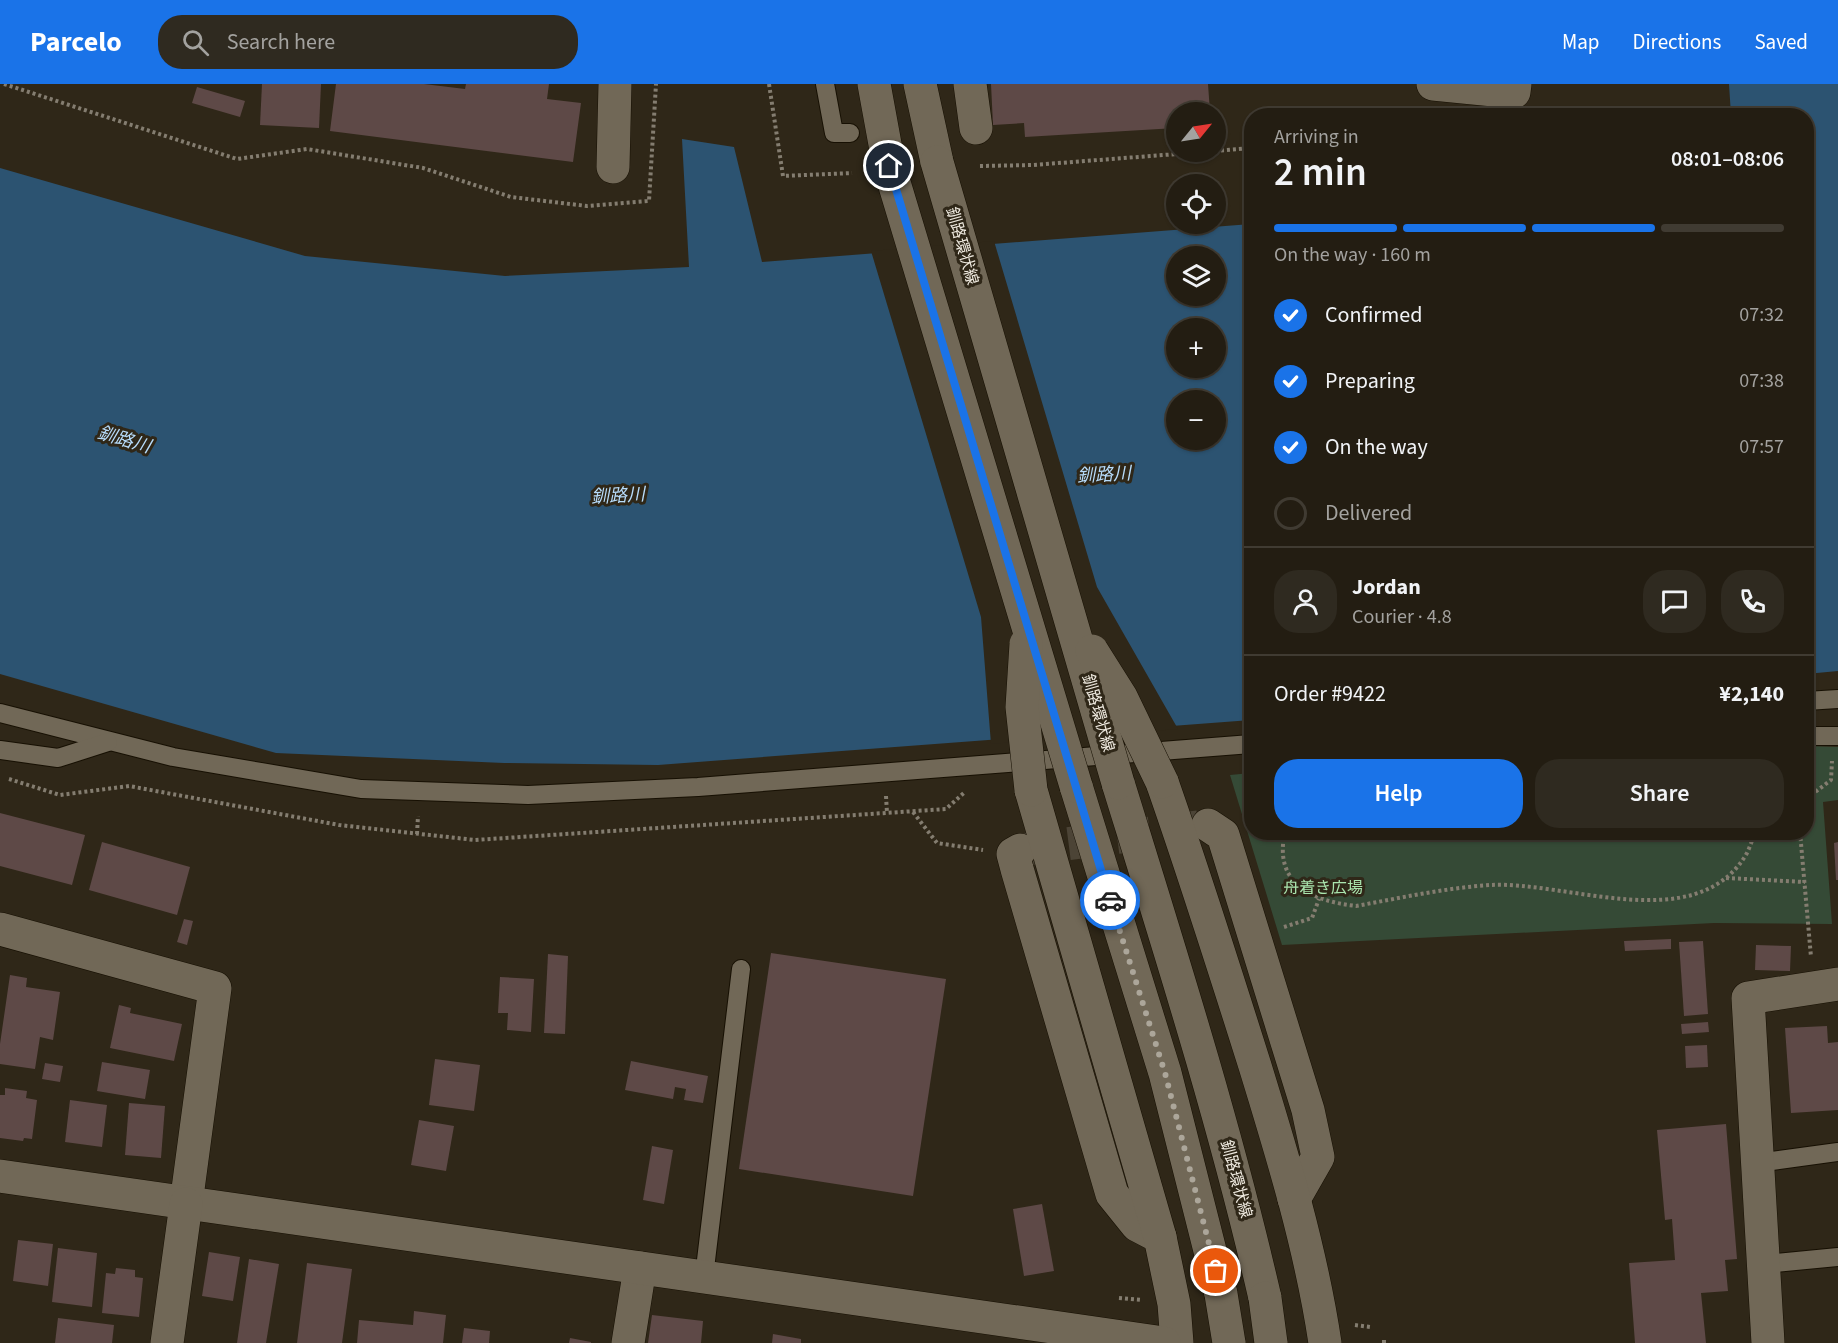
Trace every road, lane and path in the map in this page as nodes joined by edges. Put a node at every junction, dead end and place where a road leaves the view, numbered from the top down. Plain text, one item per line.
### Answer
1 (4, 84) edge
2 (615, 84) edge
3 (656, 84) edge
4 (769, 84) edge
5 (825, 84) edge
6 (874, 84) edge
7 (920, 84) edge
8 (970, 84) edge
9 (1433, 84) edge
10 (1515, 84) edge
11 (970, 128) dead end
12 (849, 133) dead end
13 (1244, 149) edge
14 (1226, 150) edge
15 (1166, 155) edge
16 (980, 166) dead end
17 (613, 167) dead end
18 (852, 173) dead end
19 (1072, 619) junction
20 (1028, 625) junction
21 (1838, 699) edge
22 (1814, 700) edge
23 (0, 713) edge
24 (1814, 736) edge
25 (1838, 736) edge
26 (108, 742) junction
27 (1244, 745) edge
28 (0, 750) edge
29 (1832, 761) dead end
30 (886, 789) dead end
31 (1814, 794) edge
32 (418, 808) dead end
33 (913, 812) dead end
34 (887, 813) dead end
35 (1208, 825) dead end
36 (417, 834) dead end
37 (1282, 840) edge
38 (1752, 840) edge
39 (1801, 840) edge
40 (1016, 852) joint
41 (1726, 878) junction
42 (1805, 882) junction
43 (1319, 899) junction
44 (1280, 928) dead end
45 (0, 929) edge
46 (741, 969) dead end
47 (1826, 986) edge
48 (1838, 1152) edge
49 (1757, 1163) junction
50 (0, 1176) edge
51 (1294, 1198) junction
52 (186, 1204) junction
53 (1160, 1237) junction
54 (1838, 1257) edge
55 (1764, 1264) junction
56 (640, 1268) junction
57 (704, 1277) junction
58 (167, 1343) edge
59 (628, 1343) edge
60 (1164, 1343) edge
61 (1177, 1343) edge
62 (1229, 1343) edge
63 (1271, 1343) edge
64 (1325, 1343) edge
65 (1768, 1343) edge

1 - 3 path
2 - 17 street
4 - 18 path
5 - 12 lane
6 - 20 street, bridge
7 - 19 street, 釧路環状線, bridge
8 - 11 street
9 - 10 street
13 - 14 path
15 - 16 path
19 - 51 street, bridge
19 - 63 street, 釧路環状線, bridge
20 - 53 street, bridge
20 - 62 street, bridge
21 - 22 lane
23 - 26 lane
24 - 25 lane
26 - 27 lane
26 - 28 lane
29 - 31 path
30 - 34 path
32 - 36 path
33 - 40 path
35 - 51 street
37 - 43 path
38 - 41 path
39 - 42 path
40 - 53 street
41 - 42 path
41 - 43 path
42 - 47 path
43 - 44 path
45 - 52 street
46 - 57 lane
47 - 49 street
48 - 49 lane
49 - 55 street
50 - 52 street
51 - 64 street
52 - 56 street
52 - 58 street
53 - 61 street
54 - 55 lane
55 - 65 street
56 - 57 street
56 - 59 street
57 - 60 street

